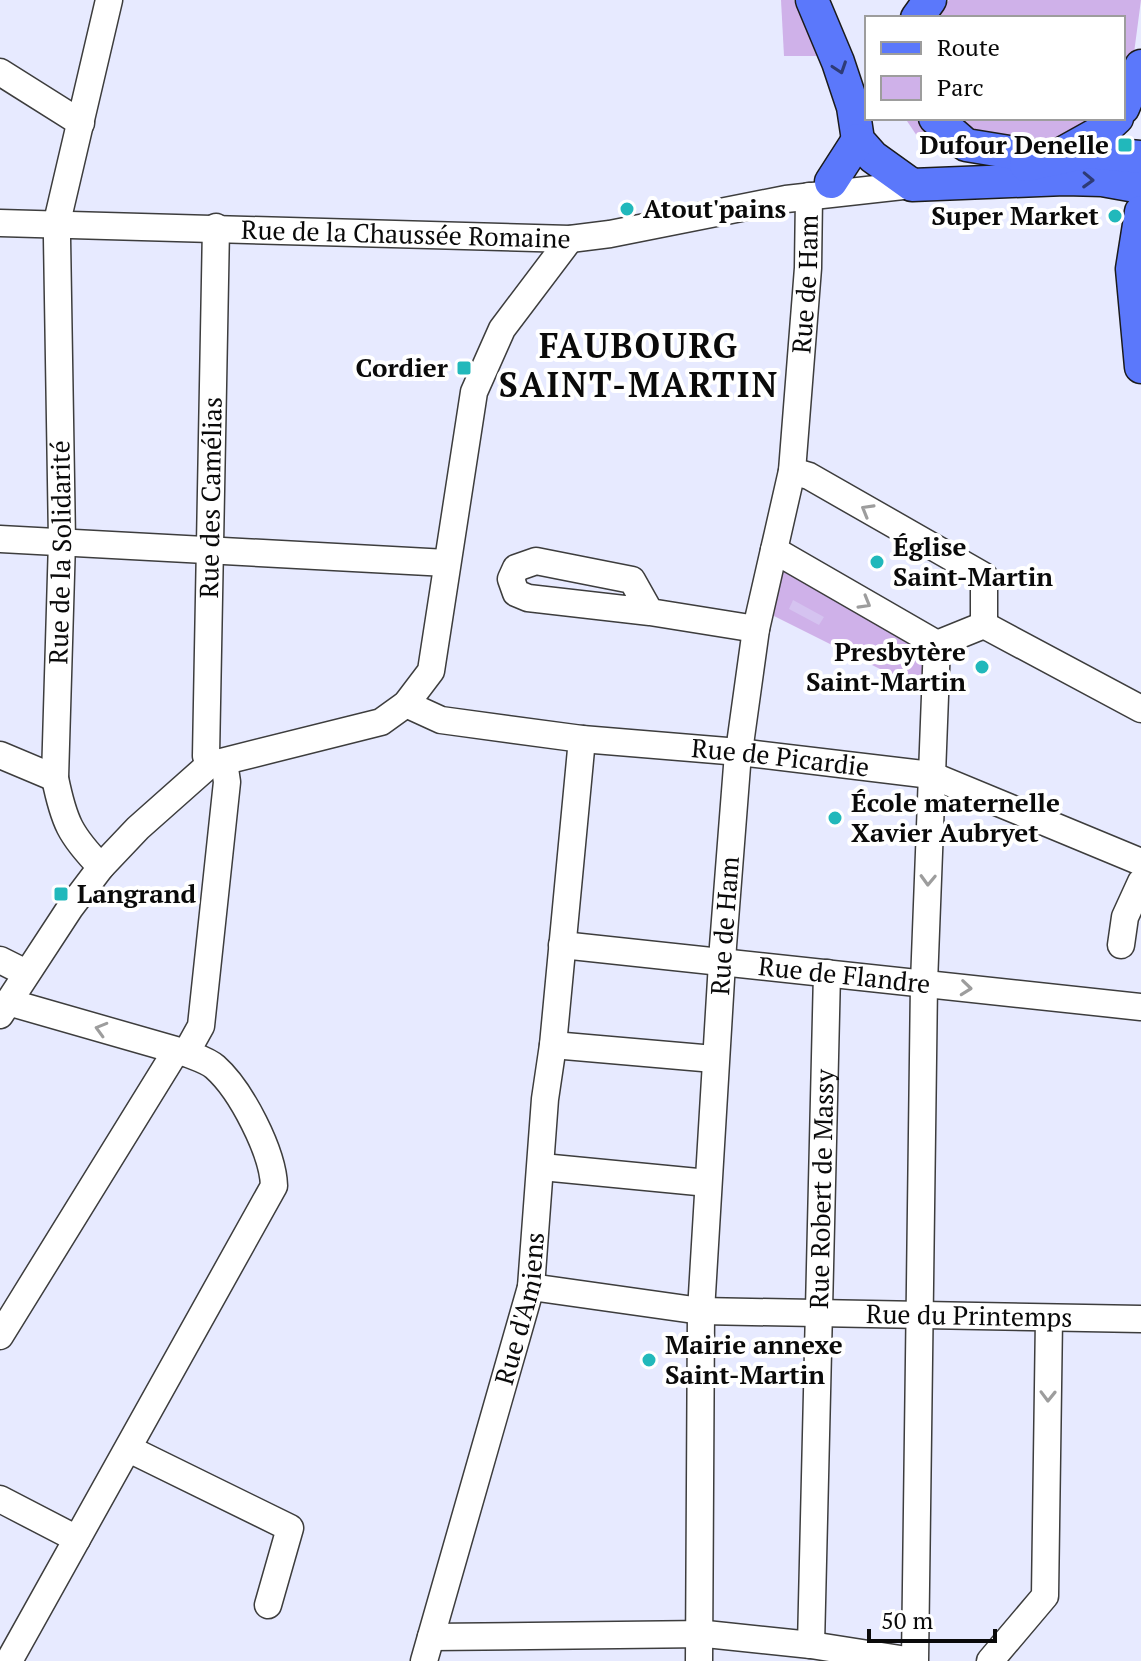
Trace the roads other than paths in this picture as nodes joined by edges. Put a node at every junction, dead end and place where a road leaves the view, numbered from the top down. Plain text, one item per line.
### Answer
1 (109, 0) edge
2 (812, 0) edge
3 (1141, 66) edge
4 (0, 72) edge
5 (1125, 103) edge
6 (937, 120) edge
7 (1115, 120) edge
8 (81, 123) junction
9 (858, 140) junction
10 (1141, 157) edge
11 (1052, 159) junction
12 (900, 176) junction
13 (1141, 187) edge
14 (820, 189) junction
15 (1141, 212) edge
16 (57, 222) junction
17 (0, 223) edge
18 (216, 227) junction
19 (570, 239) junction
20 (1141, 367) edge
21 (792, 471) junction
22 (0, 539) edge
23 (62, 541) junction
24 (212, 548) junction
25 (774, 550) junction
26 (447, 563) junction
27 (650, 612) dead end
28 (984, 625) junction
29 (756, 629) junction
30 (937, 644) junction
31 (406, 704) junction
32 (1141, 709) edge
33 (582, 739) junction
34 (739, 752) junction
35 (0, 755) edge
36 (217, 764) junction
37 (931, 775) junction
38 (55, 778) junction
39 (1141, 862) edge
40 (101, 867) junction
41 (1141, 882) edge
42 (562, 945) junction
43 (1121, 945) dead end
44 (0, 960) edge
45 (722, 962) junction
46 (26, 973) junction
47 (827, 973) junction
48 (924, 983) junction
49 (1141, 1007) edge
50 (4, 1008) edge
51 (553, 1045) junction
52 (181, 1052) junction
53 (714, 1059) junction
54 (542, 1167) junction
55 (708, 1183) junction
56 (531, 1287) junction
57 (701, 1311) junction
58 (819, 1313) junction
59 (920, 1315) junction
60 (1049, 1318) junction
61 (1141, 1319) edge
62 (0, 1336) edge
63 (129, 1449) junction
64 (0, 1499) edge
65 (77, 1539) junction
66 (268, 1605) dead end
67 (699, 1634) junction
68 (811, 1645) junction
69 (427, 1649) edge
70 (9, 1661) edge
71 (699, 1661) edge
72 (914, 1661) edge
73 (990, 1661) edge

1 - 8 street, Rue de la Solidarité
2 -> 9 main road
3 - 5 main road
4 - 8 street
6 - 11 main road
7 - 11 main road
8 - 16 street, Rue de la Solidarité
9 - 12 main road
9 - 14 main road
10 - 11 main road, Rue de la Chaussée Romaine
11 - 12 main road, Rue de la Chaussée Romaine
12 -> 13 main road, Rue de la Chaussée Romaine
12 - 14 street, Rue de la Chaussée Romaine
14 - 19 street, Rue de la Chaussée Romaine
14 - 21 street, Rue de Ham
15 - 20 main road
16 - 17 street, Rue de la Chaussée Romaine
16 - 18 street, Rue de la Chaussée Romaine
16 - 23 street, Rue de la Solidarité
18 - 19 street, Rue de la Chaussée Romaine
18 - 24 street, Rue des Camélias
19 - 26 street
21 - 25 street, Rue de Ham
28 -> 21 street
22 - 23 street
23 - 24 street
23 - 38 street, Rue de la Solidarité
24 - 26 street
24 - 36 street, Rue des Camélias
25 - 29 street, Rue de Ham
25 -> 30 street
26 - 31 street
27 - 29 street
28 - 30 street
28 - 32 street
29 - 34 street, Rue de Ham
30 - 37 street
31 - 33 street, Rue de Picardie
31 - 36 street
33 - 34 street, Rue de Picardie
33 - 42 street
34 - 37 street, Rue de Picardie
34 - 45 street, Rue de Ham
35 - 38 street
36 - 40 street
36 - 52 street, Rue des Camélias
37 - 39 street, Rue de Picardie
37 -> 48 street
38 - 40 street, Rue de la Solidarité
40 - 46 street
41 - 43 street
42 - 45 street, Rue de Flandre
42 - 51 street, Rue d'Amiens
44 - 46 street
45 - 47 street, Rue de Flandre
45 - 53 street, Rue de Ham
46 - 50 street
47 - 48 street, Rue de Flandre
47 - 58 street, Rue Robert de Massy
48 -> 49 street, Rue de Flandre
48 - 59 street
52 -> 50 street
51 - 53 street
51 - 54 street, Rue d'Amiens
52 - 62 street, Rue des Camélias
52 - 63 street
53 - 55 street, Rue de Ham
54 - 55 street
54 - 56 street, Rue d'Amiens
55 - 57 street, Rue de Ham
56 - 57 street, Rue du Printemps
56 - 69 street, Rue d'Amiens
57 - 58 street, Rue du Printemps
57 - 67 street, Rue de Ham
58 - 59 street, Rue du Printemps
58 - 68 street, Rue Robert de Massy
59 - 60 street, Rue du Printemps
59 - 72 street
60 - 61 street, Rue du Printemps
60 -> 73 street
63 - 65 street
63 - 66 street
64 - 65 street
65 - 70 street
67 - 68 street
67 - 69 street
67 - 71 street, Rue de Ham
68 - 72 street

